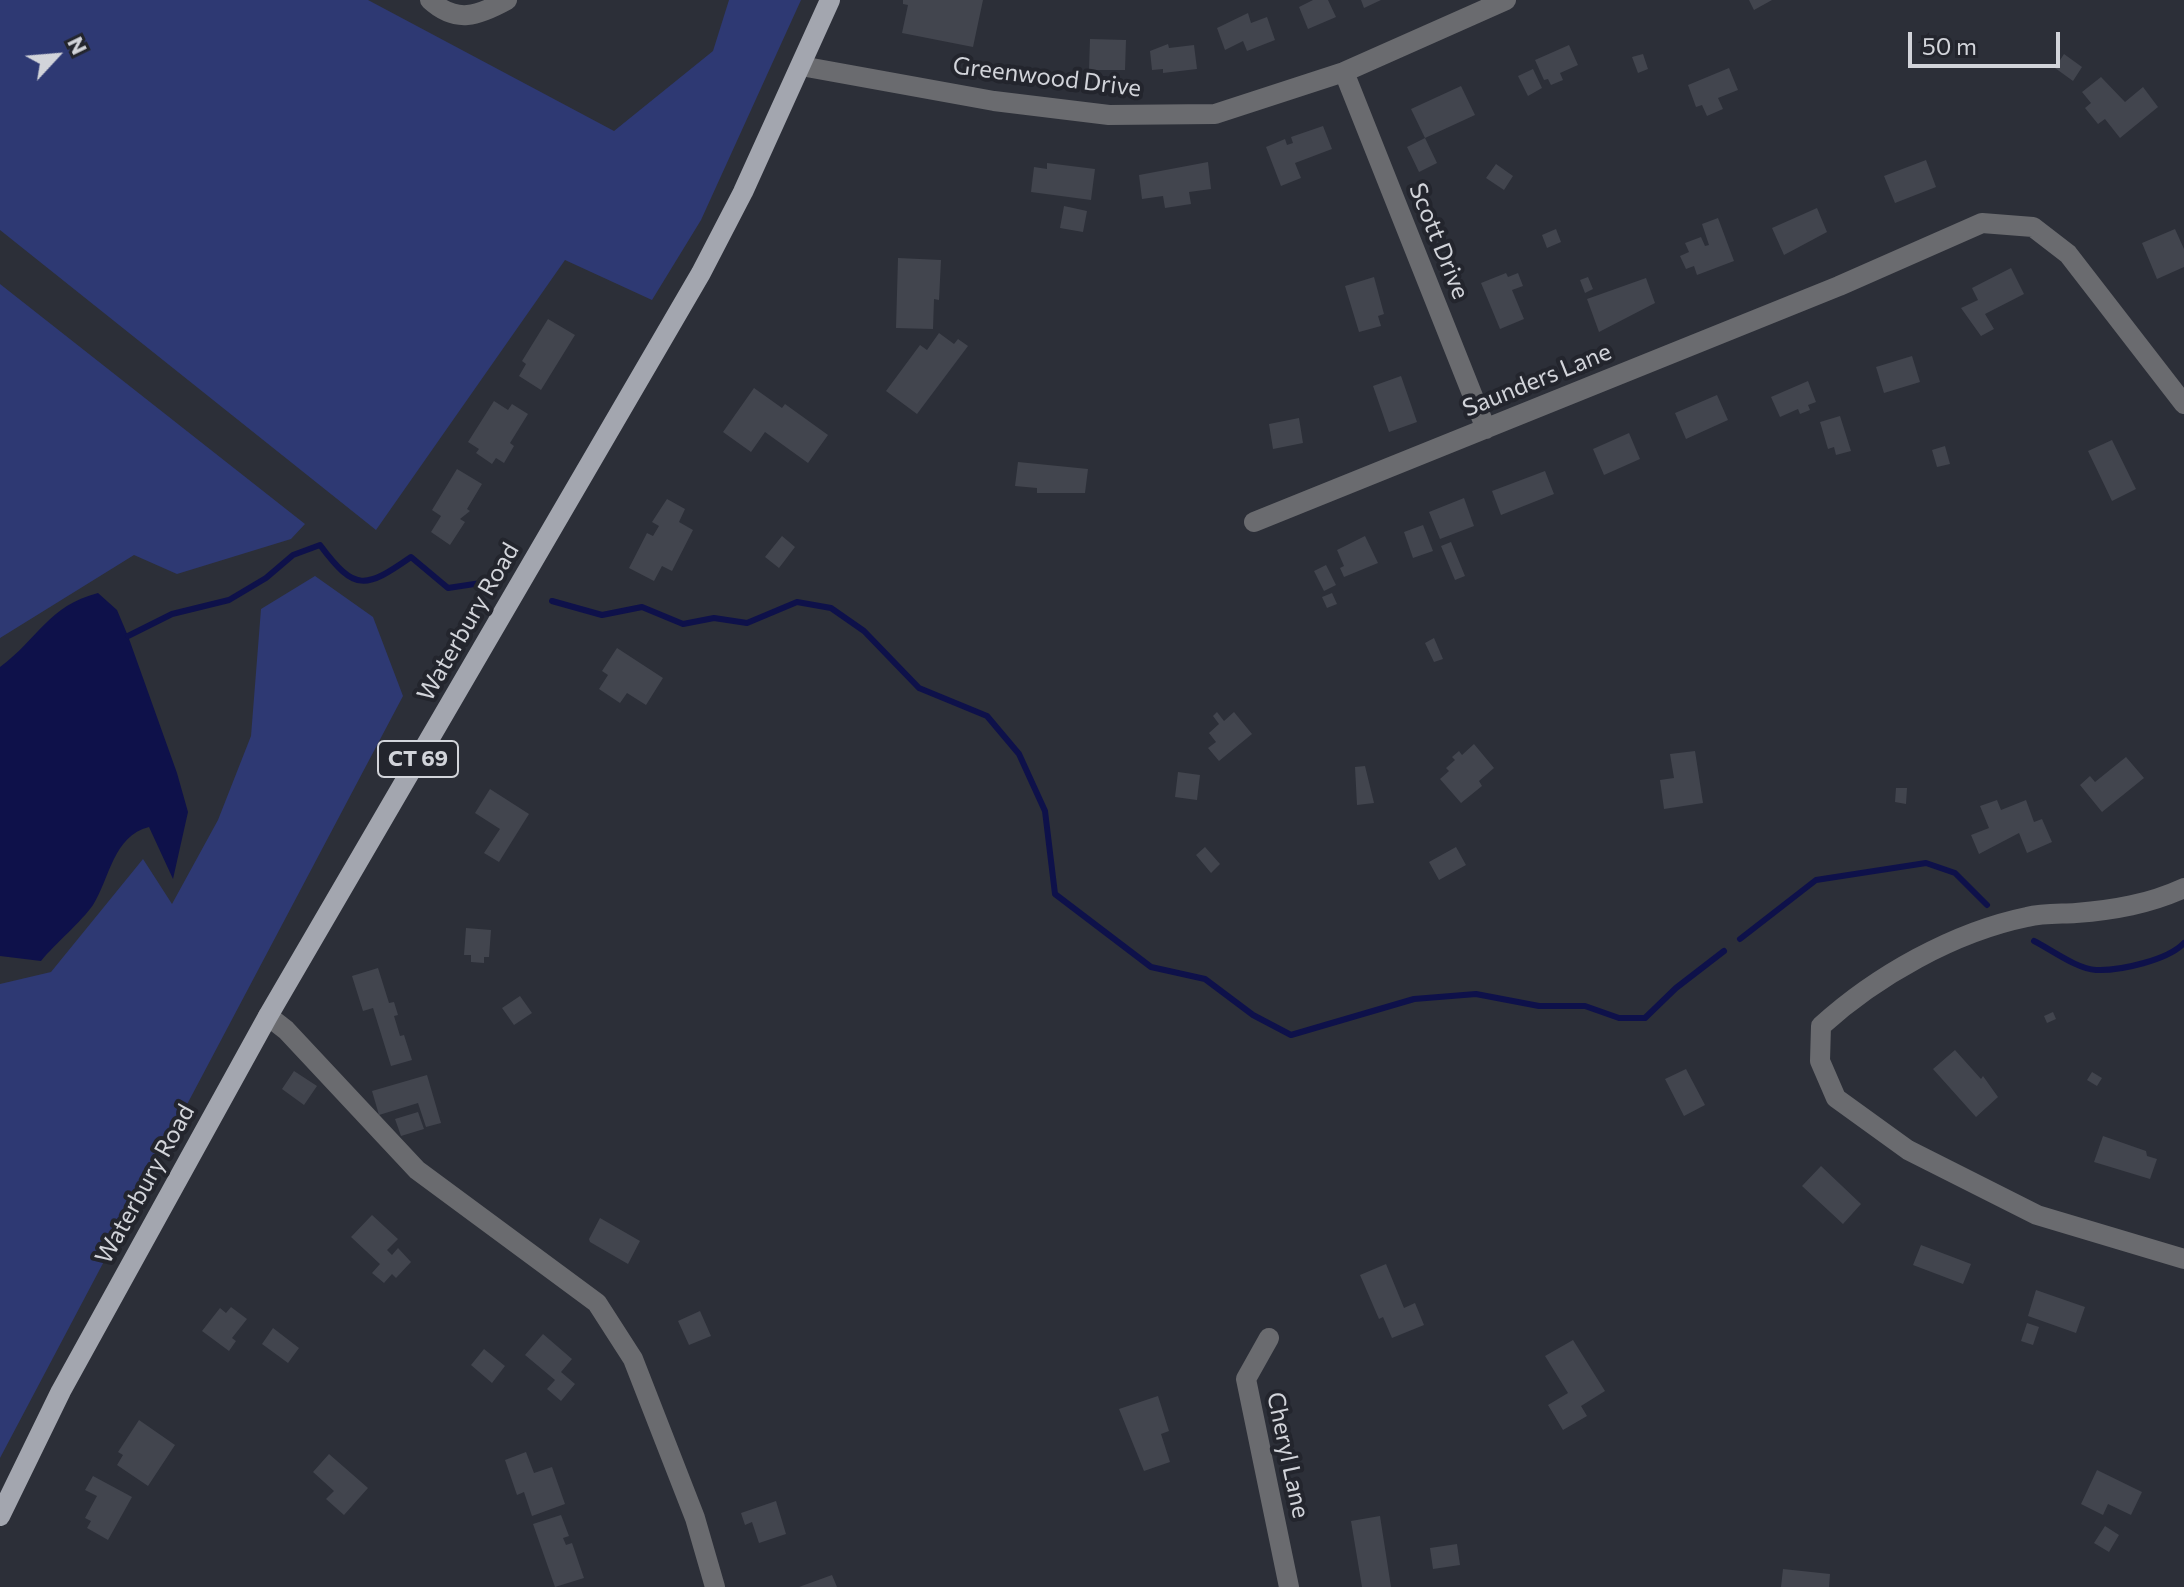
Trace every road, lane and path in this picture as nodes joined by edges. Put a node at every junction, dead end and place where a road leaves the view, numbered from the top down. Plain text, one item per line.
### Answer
1 (430, 0) edge
2 (507, 0) edge
3 (830, 0) edge
4 (1506, 0) edge
5 (801, 66) junction
6 (1344, 72) junction
7 (2184, 404) edge
8 (1486, 429) junction
9 (1254, 522) dead end
10 (2184, 888) edge
11 (268, 1016) junction
12 (2184, 1259) edge
13 (1269, 1338) dead end
14 (0, 1516) edge
15 (715, 1587) edge
16 (1289, 1587) edge

1 - 2 street
3 - 5 main road, Waterbury Road / CT 69
4 - 6 street, Greenwood Drive
5 - 6 street, Greenwood Drive
5 - 11 main road, Waterbury Road / CT 69
6 - 8 street, Scott Drive
7 - 8 street, Saunders Lane
8 - 9 street, Saunders Lane
10 - 12 street
11 - 14 main road, Waterbury Road / CT 69
11 - 15 street
13 - 16 street, Cheryl Lane

